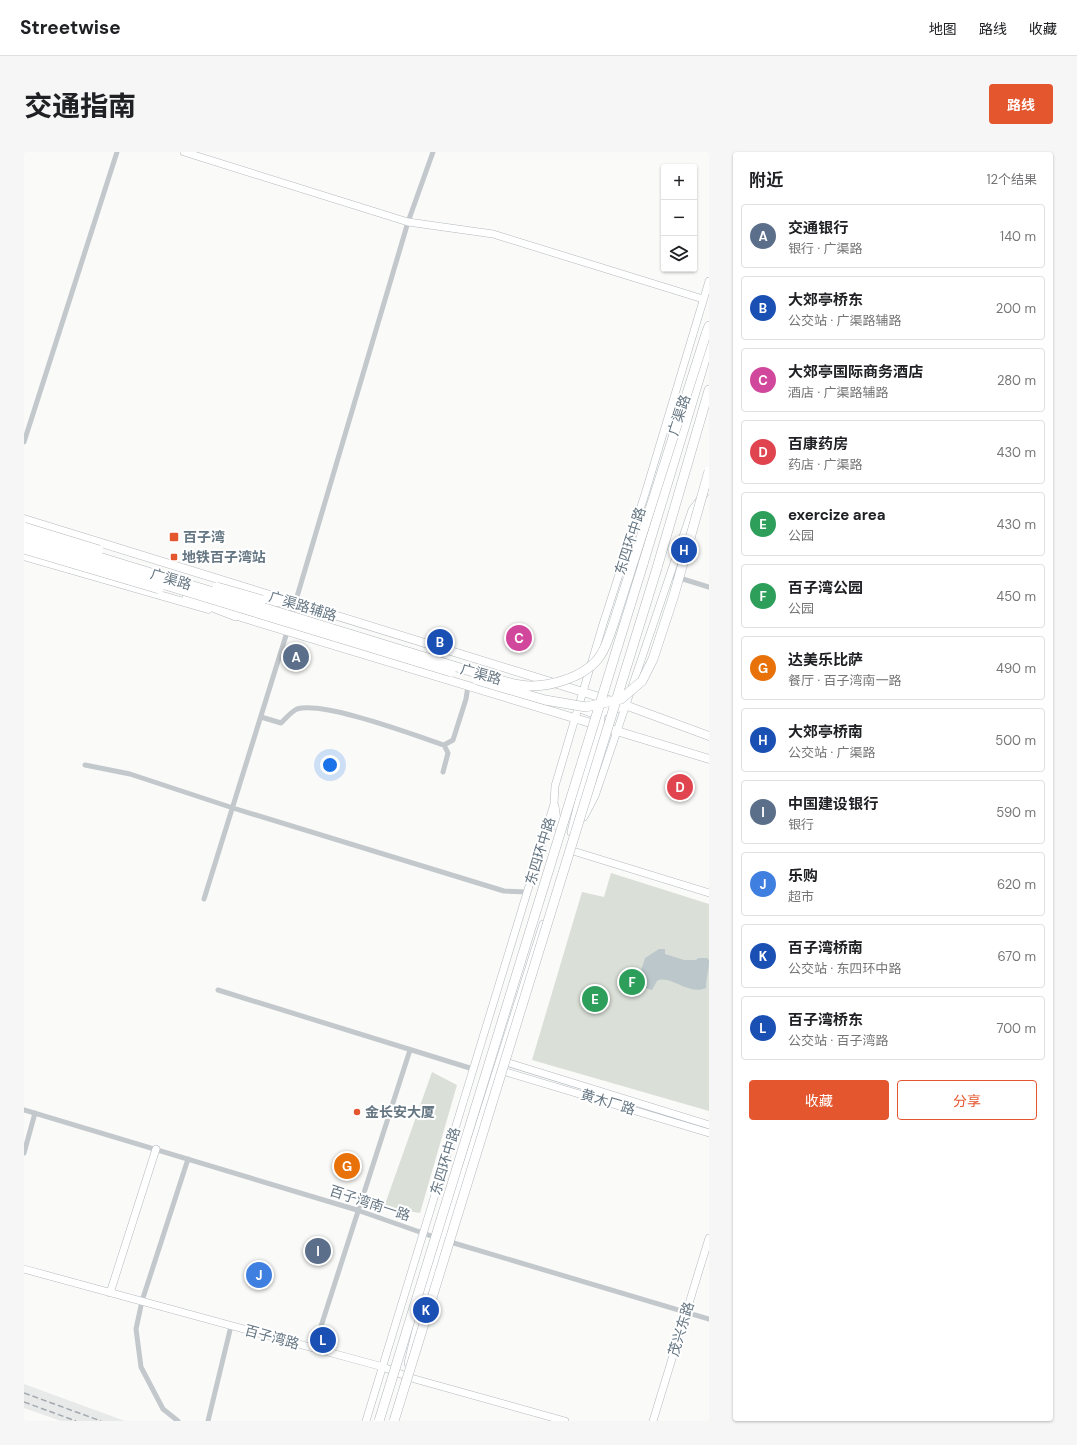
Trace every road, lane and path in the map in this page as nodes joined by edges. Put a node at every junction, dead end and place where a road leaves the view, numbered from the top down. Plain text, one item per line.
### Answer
1 (117, 152) edge
2 (184, 152) edge
3 (433, 152) edge
4 (408, 222) junction
5 (709, 281) edge
6 (703, 299) junction
7 (707, 330) edge
8 (709, 346) edge
9 (709, 390) edge
10 (24, 442) edge
11 (709, 471) edge
12 (709, 488) edge
13 (24, 519) edge
14 (24, 527) edge
15 (58, 529) junction
16 (24, 534) edge
17 (24, 542) edge
18 (24, 549) edge
19 (24, 556) edge
20 (46, 562) junction
21 (670, 575) junction
22 (709, 587) edge
23 (296, 604) junction
24 (236, 616) junction
25 (287, 630) junction
26 (468, 686) joint
27 (583, 693) junction
28 (539, 696) junction
29 (509, 698) junction
30 (604, 698) junction
31 (625, 705) junction
32 (578, 707) junction
33 (598, 713) junction
34 (260, 717) junction
35 (575, 718) junction
36 (590, 723) junction
37 (600, 726) junction
38 (616, 731) junction
39 (709, 736) edge
40 (444, 745) junction
41 (709, 759) edge
42 (85, 765) dead end
43 (443, 772) dead end
44 (574, 775) junction
45 (584, 778) junction
46 (554, 804) junction
47 (232, 808) junction
48 (585, 813) junction
49 (558, 827) junction
50 (572, 830) junction
51 (573, 851) junction
52 (528, 892) junction
53 (709, 893) edge
54 (204, 899) dead end
55 (218, 990) dead end
56 (410, 1050) junction
57 (509, 1063) junction
58 (474, 1069) junction
59 (506, 1072) junction
60 (24, 1110) edge
61 (35, 1113) junction
62 (709, 1125) edge
63 (709, 1132) edge
64 (156, 1149) junction
65 (24, 1153) edge
66 (188, 1159) junction
67 (357, 1210) junction
68 (424, 1233) junction
69 (432, 1237) junction
70 (709, 1238) edge
71 (444, 1240) junction
72 (453, 1243) junction
73 (24, 1270) edge
74 (110, 1293) junction
75 (142, 1301) junction
76 (686, 1312) junction
77 (709, 1319) edge
78 (232, 1326) junction
79 (314, 1348) junction
80 (383, 1367) junction
81 (391, 1370) junction
82 (408, 1377) junction
83 (178, 1421) edge
84 (208, 1421) edge
85 (366, 1421) edge
86 (378, 1421) edge
87 (390, 1421) edge
88 (394, 1421) edge
89 (398, 1421) edge
90 (565, 1421) edge
91 (653, 1421) edge

1 - 10 street
2 - 4 main road
3 - 4 street
4 - 6 main road
4 - 23 street
5 - 6 main road, 东四环中路
6 - 27 main road, 东四环中路
7 - 16 highway, 广渠路, bridge
8 - 86 highway, 东四环中路, bridge
9 - 88 highway, 东四环中路, bridge
11 - 17 highway, 广渠路, bridge
12 - 21 main road, 东四环中路
13 - 15 main road, 广渠路辅路
14 - 23 highway, bridge
15 - 20 street
15 - 23 main road, 广渠路辅路
18 - 24 highway, bridge
19 - 20 main road, 广渠路
20 - 24 main road, 广渠路
21 - 22 street
21 - 31 main road, 东四环中路
23 - 25 street
23 - 27 main road, 广渠路辅路
24 - 25 main road, 广渠路
25 - 29 main road, 广渠路
25 - 34 street
26 - 28 main road
26 - 40 street
27 - 30 main road
27 - 32 main road, 东四环中路
28 - 29 main road
28 - 32 main road
29 - 35 main road, 广渠路
30 - 31 main road
30 - 33 main road, 东四环中路
31 - 33 main road
31 - 38 main road, 东四环中路
31 - 39 main road
32 - 33 main road
32 - 35 main road, 东四环中路
33 - 36 main road, 东四环中路
33 - 37 main road, 东四环中路
34 - 40 street
34 - 47 street
35 - 36 main road, 广渠路
35 - 46 main road, 东四环中路
36 - 37 main road, 广渠路
36 - 44 main road, 东四环中路
37 - 38 main road, 广渠路
37 - 45 main road, 东四环中路
38 - 41 main road, 广渠路
38 - 48 main road, 东四环中路
40 - 43 street
42 - 47 street
44 - 45 main road
44 - 49 main road, 东四环中路
45 - 50 main road, 东四环中路
46 - 49 main road
46 - 52 main road, 东四环中路
47 - 52 street
47 - 54 street
48 - 50 main road
48 - 51 main road, 东四环中路
49 - 69 main road, 东四环中路
50 - 71 main road, 东四环中路
51 - 53 main road
51 - 57 main road, 东四环中路
52 - 58 main road, 东四环中路
55 - 56 street
56 - 58 street
56 - 67 street
57 - 59 main road, 东四环中路
57 - 62 main road
58 - 68 main road, 东四环中路
59 - 63 main road, 黄木厂路
59 - 72 main road, 东四环中路
60 - 61 street, 百子湾南一路
61 - 64 street, 百子湾南一路
61 - 65 street
64 - 66 street, 百子湾南一路
64 - 74 main road
66 - 67 street, 百子湾南一路
66 - 75 street
67 - 68 street, 百子湾南一路
67 - 79 street
68 - 69 street, 百子湾南一路
68 - 80 main road, 东四环中路
69 - 71 street, 百子湾南一路
69 - 81 main road, 东四环中路
70 - 76 main road, 茂兴东路
71 - 72 street, 百子湾南一路
71 - 82 main road, 东四环中路
72 - 76 street, 百子湾南一路
72 - 82 main road, 东四环中路
73 - 74 main road, 百子湾路
74 - 75 main road, 百子湾路
75 - 78 main road, 百子湾路
75 - 83 street
76 - 77 street, 百子湾南一路
76 - 91 main road, 茂兴东路
78 - 79 main road, 百子湾路
78 - 84 street
79 - 80 main road, 百子湾路
80 - 81 main road, 百子湾路
80 - 85 main road, 东四环中路
81 - 82 main road, 百子湾路
81 - 86 main road, 东四环中路
82 - 87 main road, 东四环中路
82 - 89 main road, 东四环中路
82 - 90 main road, 百子湾路

